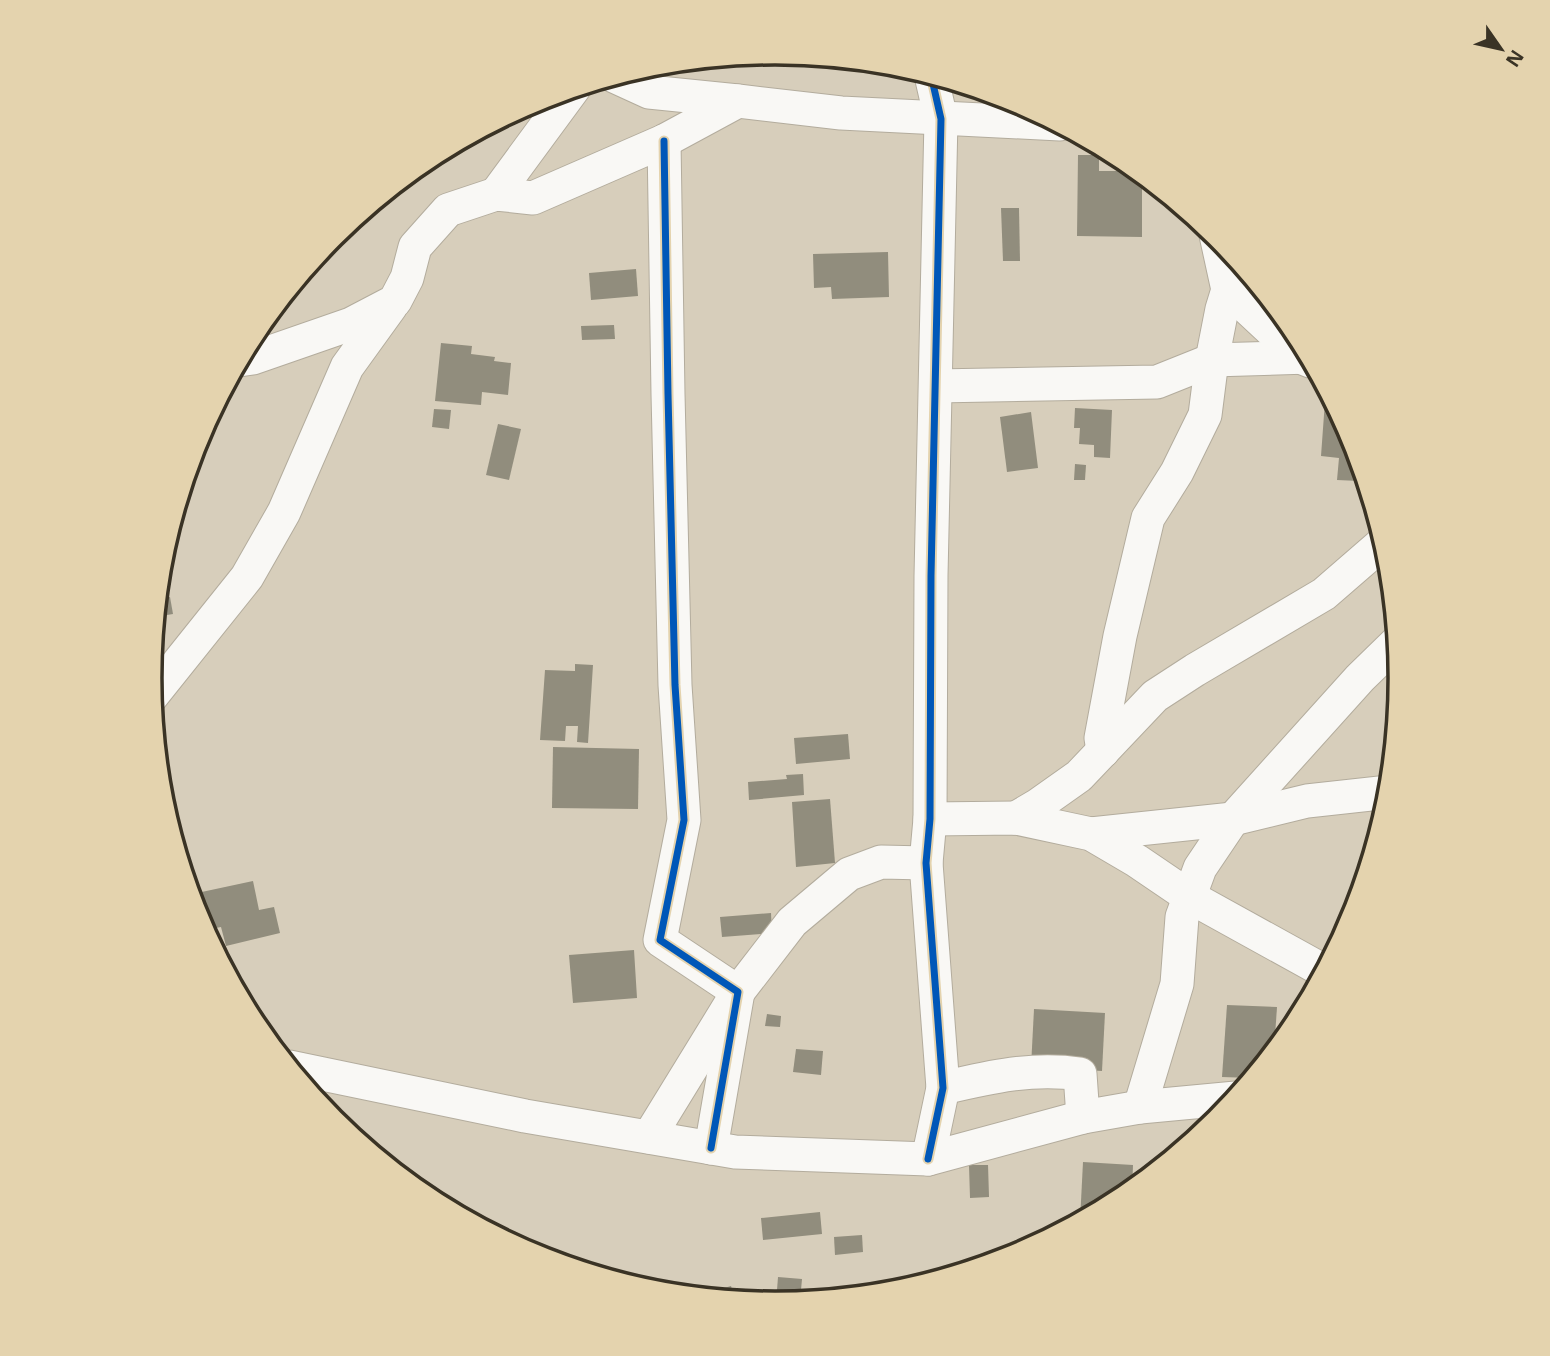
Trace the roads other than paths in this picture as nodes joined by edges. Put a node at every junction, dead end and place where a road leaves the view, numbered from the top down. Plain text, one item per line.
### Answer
1 (629, 83) edge
2 (933, 86) edge
3 (563, 102) edge
4 (737, 102) junction
5 (941, 119) junction
6 (1035, 123) edge
7 (664, 141) junction
8 (496, 194) junction
9 (1233, 275) edge
10 (395, 301) junction
11 (1271, 318) edge
12 (252, 358) edge
13 (1298, 358) edge
14 (1212, 360) junction
15 (936, 386) junction
16 (1374, 550) edge
17 (1387, 652) edge
18 (162, 684) edge
19 (1103, 751) junction
20 (1377, 793) edge
21 (1016, 818) junction
22 (930, 819) junction
23 (1233, 819) junction
24 (1091, 834) junction
25 (926, 863) junction
26 (1190, 897) junction
27 (1316, 966) edge
28 (738, 992) junction
29 (304, 1070) edge
30 (943, 1088) junction
31 (1217, 1104) edge
32 (1140, 1107) junction
33 (1083, 1117) junction
34 (649, 1137) junction
35 (710, 1148) junction
36 (928, 1159) junction

1 - 4 street
2 - 5 street
3 - 8 street
4 - 5 street
4 - 7 street
5 - 6 street
5 - 15 street
7 - 8 street
7 - 28 street
8 - 10 street
9 - 11 street
9 - 14 street
10 - 12 street
10 - 18 street
13 - 14 street
14 - 15 street
14 - 19 street
15 - 22 street
16 - 19 street
17 - 23 street
19 - 21 street
20 - 23 street
21 - 22 street
21 - 24 street
22 - 25 street
23 - 24 street
23 - 26 street
24 - 26 street
25 - 28 street
25 - 30 street
26 - 27 street
26 - 32 street
28 - 34 street
28 - 35 street
29 - 34 street
30 - 33 street
30 - 36 street
31 - 32 street
32 - 33 street
33 - 36 street
34 - 35 street
35 - 36 street

